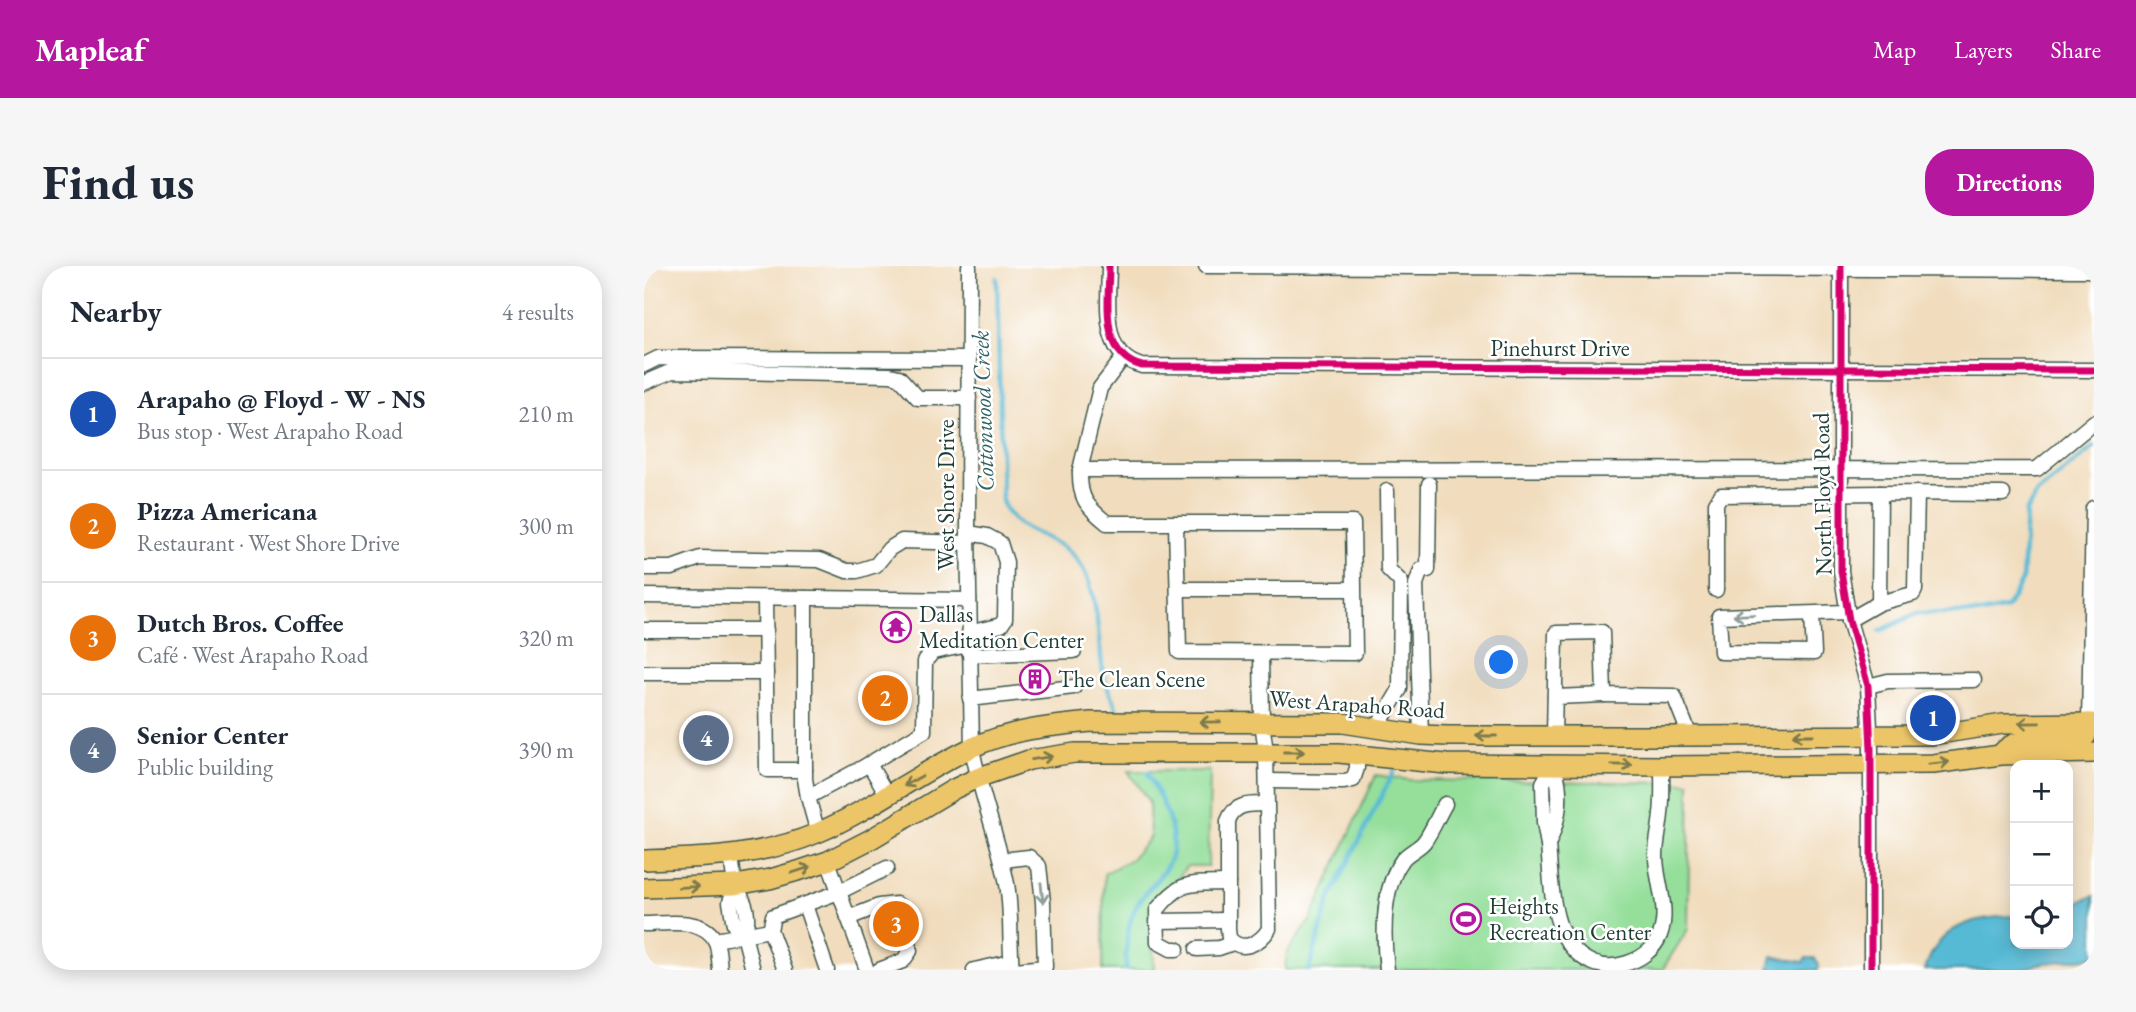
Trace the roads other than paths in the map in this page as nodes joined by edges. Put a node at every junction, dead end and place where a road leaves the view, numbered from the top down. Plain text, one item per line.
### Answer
1 (969, 266) edge
2 (1110, 266) edge
3 (1206, 266) edge
4 (1841, 268) edge
5 (2094, 270) edge
6 (1123, 358) junction
7 (969, 359) junction
8 (644, 365) edge
9 (1840, 370) junction
10 (2094, 370) edge
11 (644, 383) edge
12 (969, 398) junction
13 (2094, 422) edge
14 (1841, 468) junction
15 (1080, 470) junction
16 (1429, 484) dead end
17 (1387, 491) dead end
18 (1880, 493) junction
19 (1917, 493) junction
20 (2003, 494) dead end
21 (1841, 495) junction
22 (2093, 508) edge
23 (1176, 523) junction
24 (968, 538) junction
25 (644, 568) edge
26 (1178, 589) junction
27 (1353, 589) junction
28 (1716, 590) dead end
29 (644, 596) edge
30 (765, 598) junction
31 (805, 598) junction
32 (969, 600) junction
33 (1879, 603) junction
34 (1812, 615) junction
35 (1848, 616) junction
36 (644, 630) edge
37 (766, 630) junction
38 (969, 644) junction
39 (1074, 651) dead end
40 (1261, 653) junction
41 (644, 673) edge
42 (766, 673) junction
43 (1974, 680) dead end
44 (1868, 686) junction
45 (1074, 687) dead end
46 (1604, 695) junction
47 (1555, 698) junction
48 (970, 699) junction
49 (1262, 722) junction
50 (2092, 723) edge
51 (1377, 728) junction
52 (1421, 735) junction
53 (1871, 735) junction
54 (1554, 736) junction
55 (1690, 736) junction
56 (972, 748) junction
57 (1266, 752) junction
58 (2094, 753) edge
59 (1357, 755) junction
60 (2001, 755) junction
61 (869, 764) junction
62 (1554, 764) junction
63 (1871, 765) junction
64 (1662, 766) junction
65 (805, 770) junction
66 (977, 778) junction
67 (1267, 780) junction
68 (888, 796) junction
69 (808, 797) junction
70 (1267, 804) junction
71 (1445, 804) dead end
72 (818, 833) junction
73 (731, 857) junction
74 (644, 860) edge
75 (1002, 860) junction
76 (828, 861) junction
77 (887, 869) dead end
78 (1228, 883) junction
79 (735, 885) junction
80 (644, 888) edge
81 (839, 892) junction
82 (805, 905) junction
83 (848, 918) junction
84 (1228, 920) junction
85 (1156, 921) junction
86 (644, 924) edge
87 (770, 930) junction
88 (744, 936) junction
89 (715, 940) junction
90 (1233, 943) junction
91 (1177, 949) dead end
92 (1197, 949) dead end
93 (1013, 967) edge
94 (720, 970) edge
95 (753, 970) edge
96 (785, 970) edge
97 (827, 970) edge
98 (867, 970) edge
99 (879, 970) edge
100 (974, 970) edge
101 (1387, 970) edge
102 (1871, 970) edge

1 - 7 street, West Shore Drive
2 - 6 street
3 - 4 street
4 - 5 street
4 - 9 street, North Floyd Road
6 - 9 street, Pinehurst Drive
6 - 15 street
7 - 8 street
7 - 12 street, West Shore Drive
9 - 10 street, Pinehurst Drive
9 - 14 street, North Floyd Road
11 - 12 street
12 - 24 street, West Shore Drive
13 - 14 street
14 - 15 street
14 - 21 street, North Floyd Road
15 - 23 street
16 - 52 street
17 - 51 street
18 - 19 street
18 - 21 street
18 - 33 street
19 - 20 street
19 - 33 street
21 - 28 street
21 - 35 street, North Floyd Road
22 - 50 street
23 - 26 street
23 - 27 street
24 - 25 street
24 - 32 street, West Shore Drive
24 - 38 street
26 - 27 street
26 - 40 street
27 - 40 street
29 - 30 street
30 - 31 street
30 - 37 street
31 - 32 street
31 - 65 street
32 - 38 street, West Shore Drive
33 - 35 street
34 -> 34 street
34 - 35 street
35 - 44 street, North Floyd Road
36 - 37 street
37 - 42 street
38 - 39 street
38 - 48 street, West Shore Drive
38 - 61 street
40 - 49 street
41 - 42 street
42 - 65 street
43 - 44 street
44 - 53 street, North Floyd Road
45 - 48 street
46 - 47 street
46 - 47 street
46 - 55 street
47 - 54 street
48 - 56 street, West Shore Drive
49 - 51 main road, West Arapaho Road
49 -> 56 main road, West Arapaho Road
49 - 57 street
50 -> 53 main road, West Arapaho Road
50 - 60 main road
51 - 52 main road, West Arapaho Road
54 -> 52 main road, West Arapaho Road
53 -> 55 main road, West Arapaho Road
53 - 63 street, North Floyd Road
54 - 55 main road, West Arapaho Road
54 - 62 main road
56 - 66 street, West Shore Drive
56 -> 68 main road, West Arapaho Road
57 -> 59 main road
66 -> 57 main road
57 - 67 street
58 - 60 main road
59 - 62 main road
59 - 67 street
63 -> 60 main road
61 - 68 street
61 - 69 street
62 -> 64 main road
62 - 64 street
63 - 64 main road
63 - 102 street, North Floyd Road
65 - 69 street
66 - 75 street, West Shore Drive
66 - 76 main road
67 - 70 street
68 - 72 main road, West Arapaho Road
69 - 72 street
70 - 78 street
70 - 90 street
71 - 101 street
72 - 73 main road, West Arapaho Road
73 - 74 main road, West Arapaho Road
73 - 79 street
75 - 93 street, West Shore Drive
75 -> 93 street
79 -> 76 main road
76 - 81 street
77 - 81 street
78 - 84 street
78 - 85 street
80 -> 79 main road
79 - 88 street
81 - 82 street
81 - 83 street
82 - 87 street
82 - 97 street
83 - 98 street
83 - 99 street
84 - 85 street
84 - 90 street
85 - 91 street
86 - 89 street
87 - 88 street
87 - 96 street
88 - 89 street
88 - 95 street
89 - 94 street
90 - 92 street
93 - 100 street

